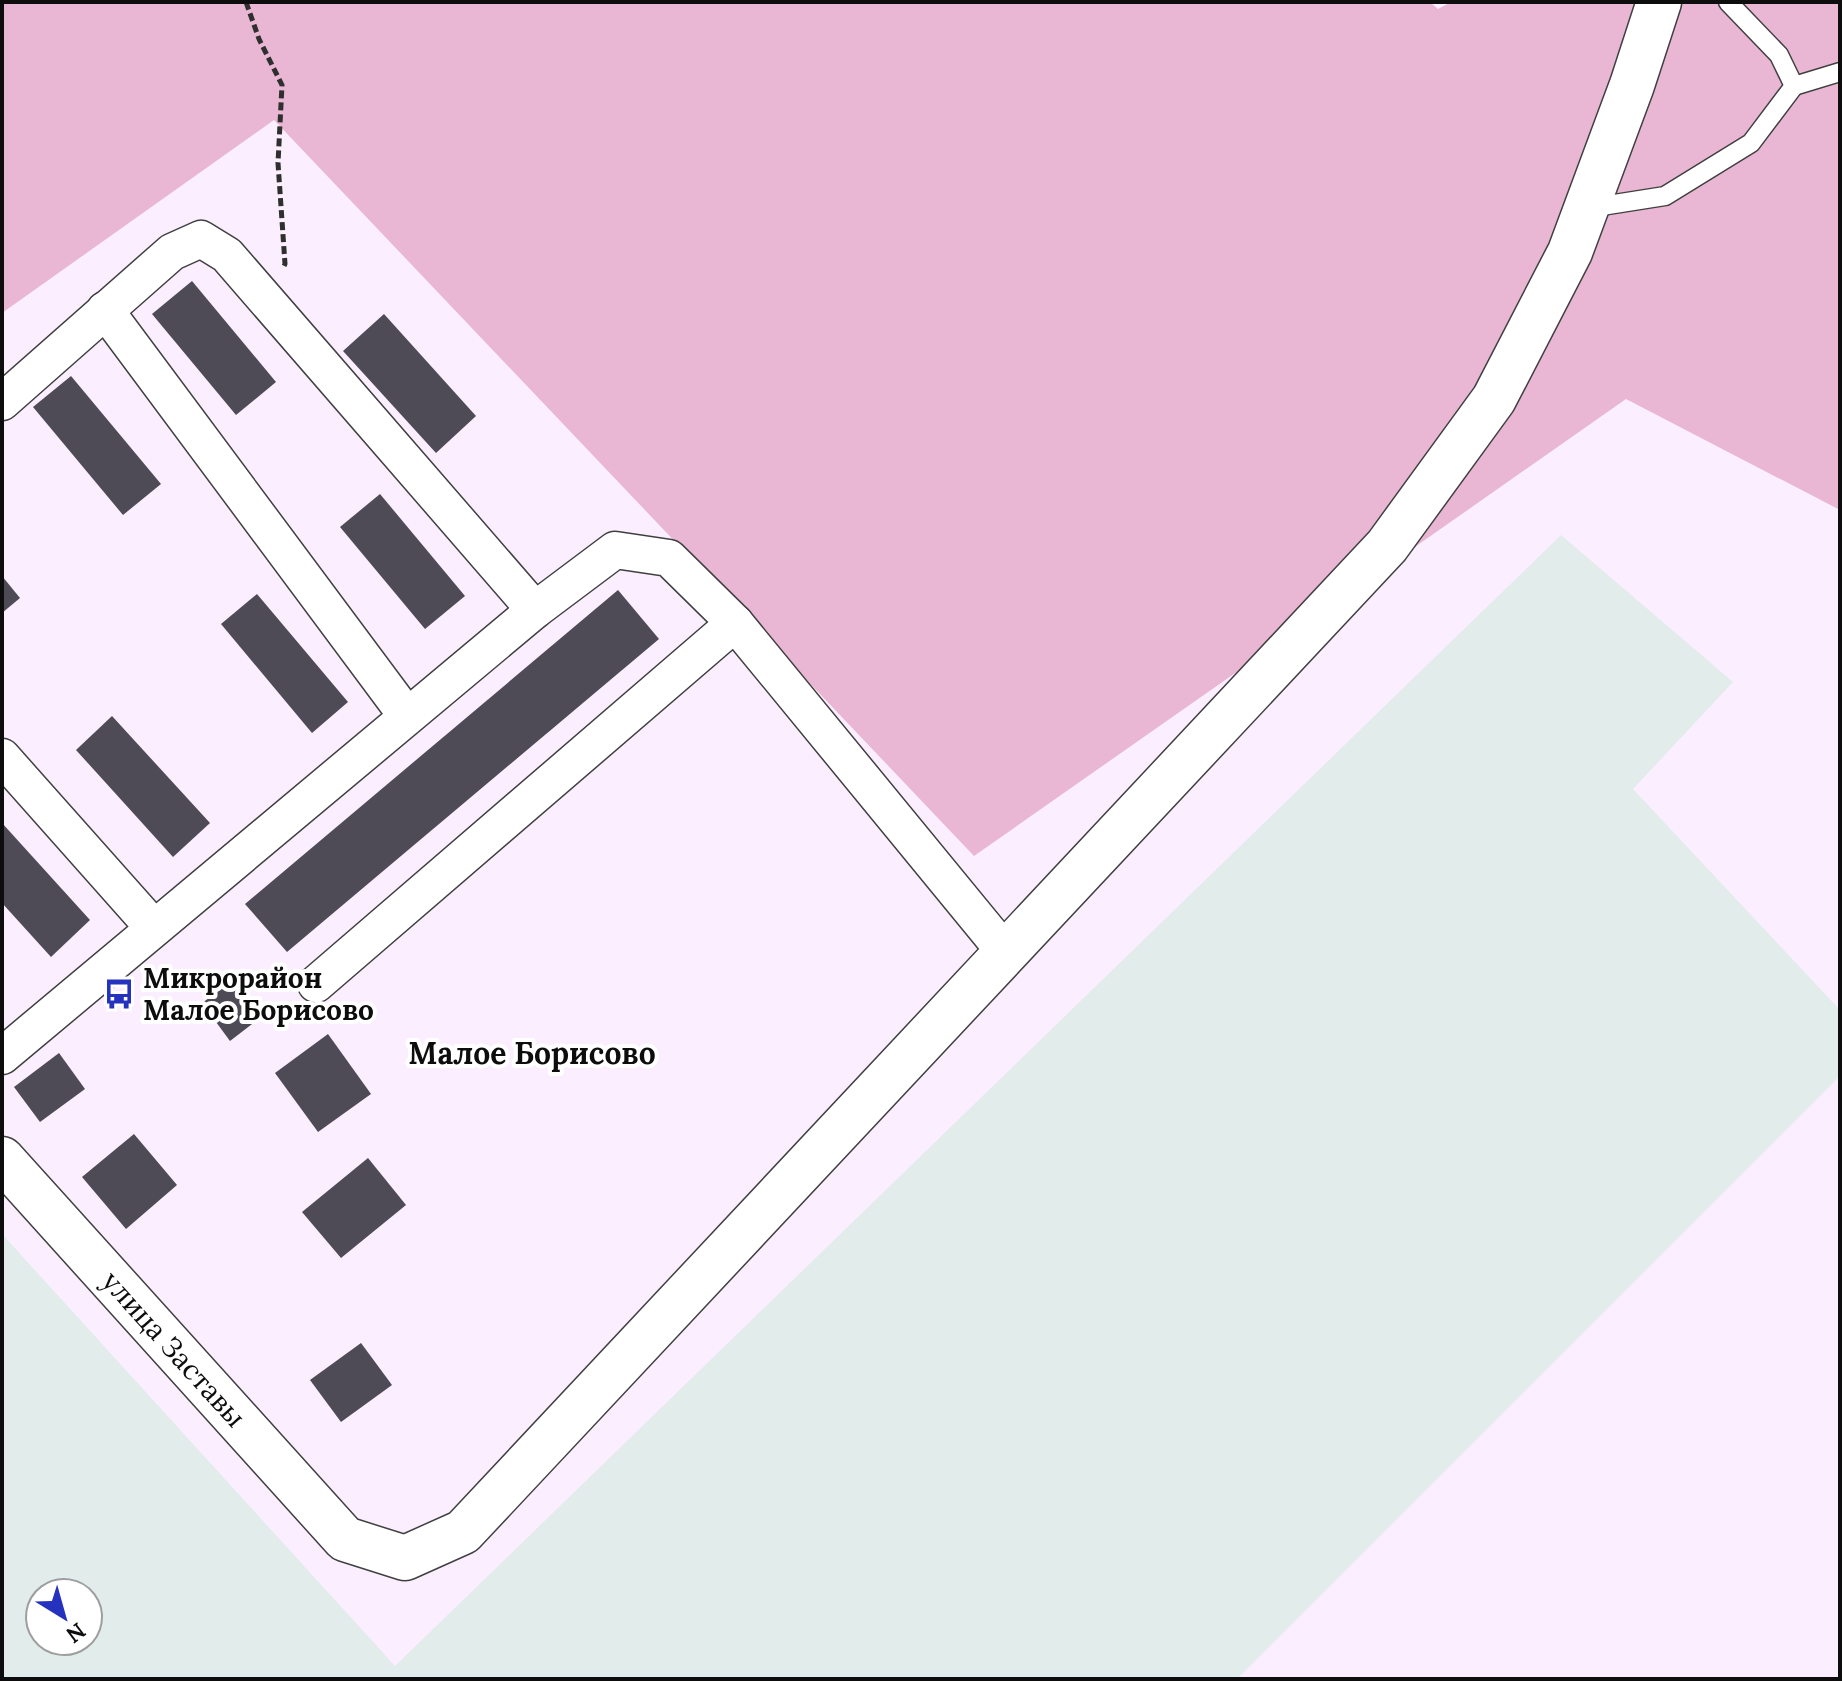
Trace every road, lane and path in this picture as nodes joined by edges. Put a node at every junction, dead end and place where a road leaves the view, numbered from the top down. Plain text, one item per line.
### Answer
1 (246, 2) edge
2 (1659, 2) edge
3 (1728, 2) edge
4 (1840, 72) edge
5 (1794, 86) junction
6 (1586, 208) junction
7 (270, 306) junction
8 (105, 310) junction
9 (2, 402) edge
10 (535, 610) junction
11 (735, 623) junction
12 (407, 716) junction
13 (2, 757) edge
14 (154, 928) junction
15 (1006, 953) junction
16 (316, 984) dead end
17 (2, 1056) edge
18 (2, 1159) edge

1 - 7 path
2 - 6 street
3 - 5 lane
4 - 5 lane
5 - 6 lane
6 - 15 street
7 - 8 street
7 - 10 street
8 - 9 street
8 - 12 street
10 - 11 street
10 - 12 street
11 - 15 street
11 - 16 street
12 - 14 street
13 - 14 street
14 - 17 street
15 - 18 street, улица Заставы

